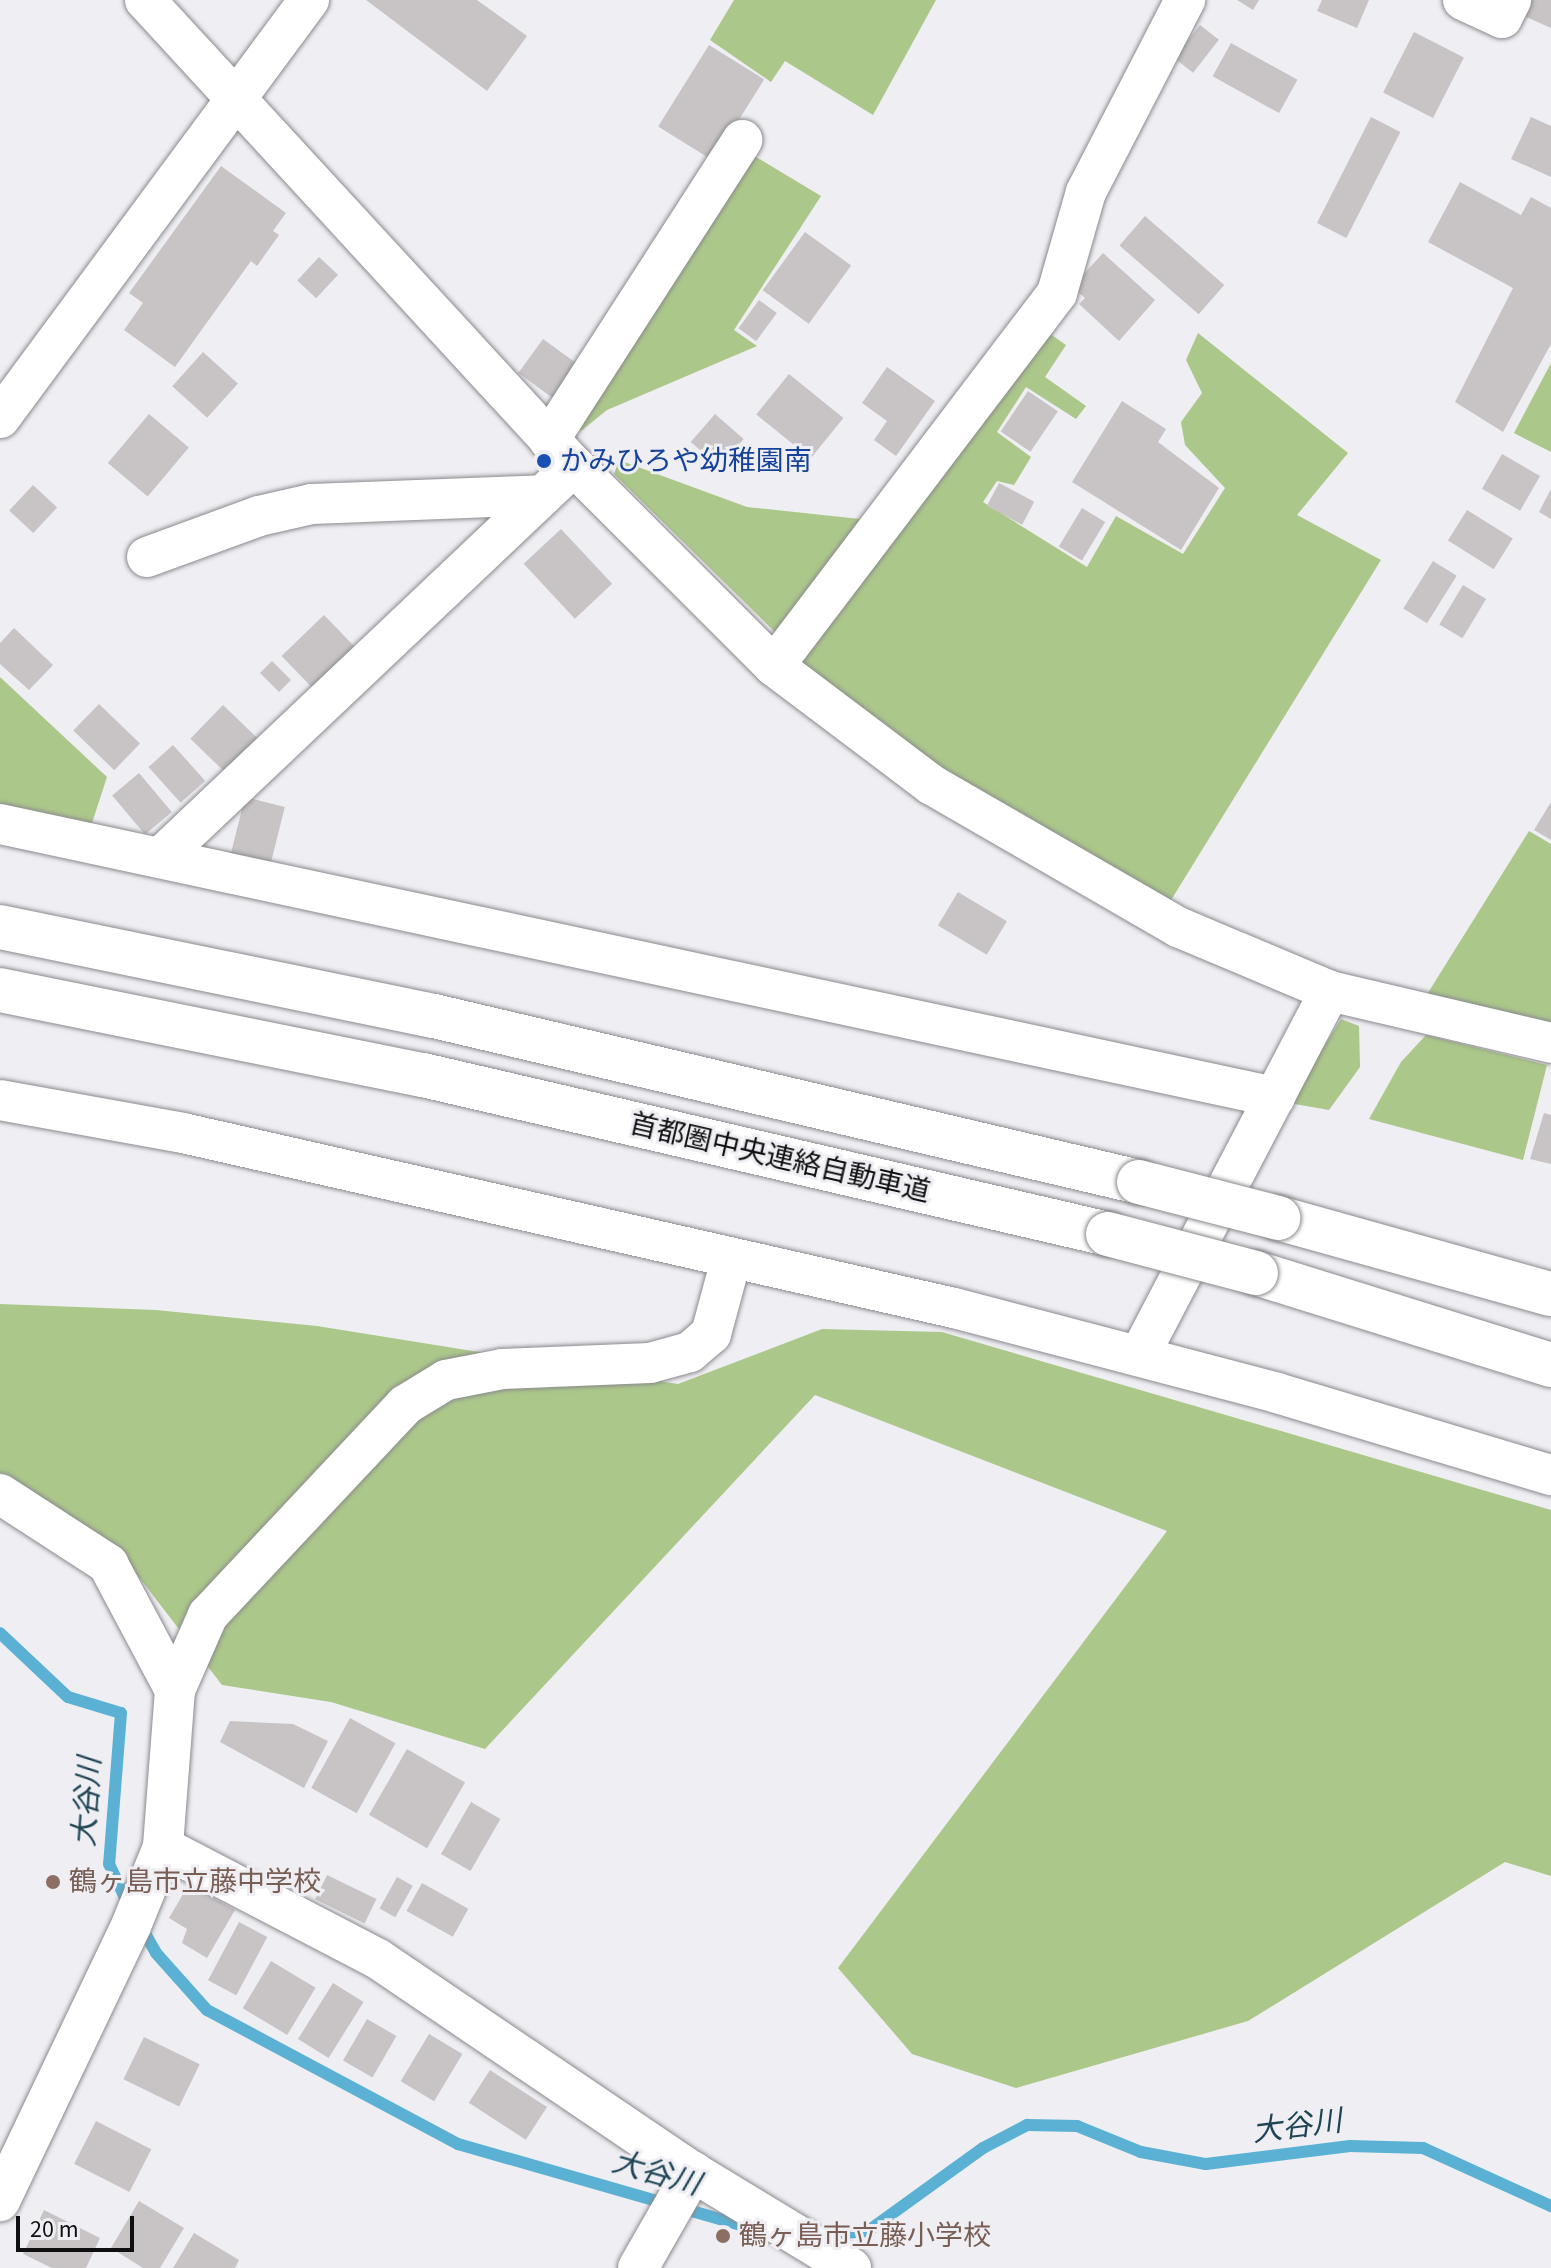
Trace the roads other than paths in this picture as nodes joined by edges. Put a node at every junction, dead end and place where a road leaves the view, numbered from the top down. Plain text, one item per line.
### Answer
1 (145, 0) edge
2 (309, 0) edge
3 (1185, 0) edge
4 (1463, 0) edge
5 (1511, 0) edge
6 (235, 104) junction
7 (742, 140) dead end
8 (0, 418) edge
9 (562, 453) junction
10 (543, 495) junction
11 (147, 557) dead end
12 (774, 666) junction
13 (0, 824) edge
14 (161, 857) junction
15 (0, 927) edge
16 (0, 990) edge
17 (1330, 991) junction
18 (1551, 1043) edge
19 (1275, 1097) junction
20 (0, 1100) edge
21 (731, 1260) junction
22 (1551, 1294) edge
23 (1139, 1356) junction
24 (1551, 1365) edge
25 (1551, 1475) edge
26 (0, 1494) edge
27 (175, 1690) junction
28 (163, 1847) junction
29 (693, 2172) junction
30 (0, 2201) edge
31 (638, 2268) edge
32 (851, 2268) edge

1 - 6 street
2 - 6 street
3 - 12 street
4 - 5 street
6 - 8 street
6 - 9 street
7 - 9 street
9 - 10 street
9 - 12 street
10 - 11 street
10 - 14 street
12 - 17 street
13 - 14 street
14 - 19 street
15 - 22 highway, 首都圏中央連絡自動車道, bridge
16 - 24 highway, 首都圏中央連絡自動車道, bridge
17 - 18 street
17 - 19 street
19 - 23 street
20 - 21 street
21 - 23 street
21 - 27 street
23 - 25 street
26 - 27 street
27 - 28 street
28 - 29 street
28 - 30 street
29 - 31 street
29 - 32 street

